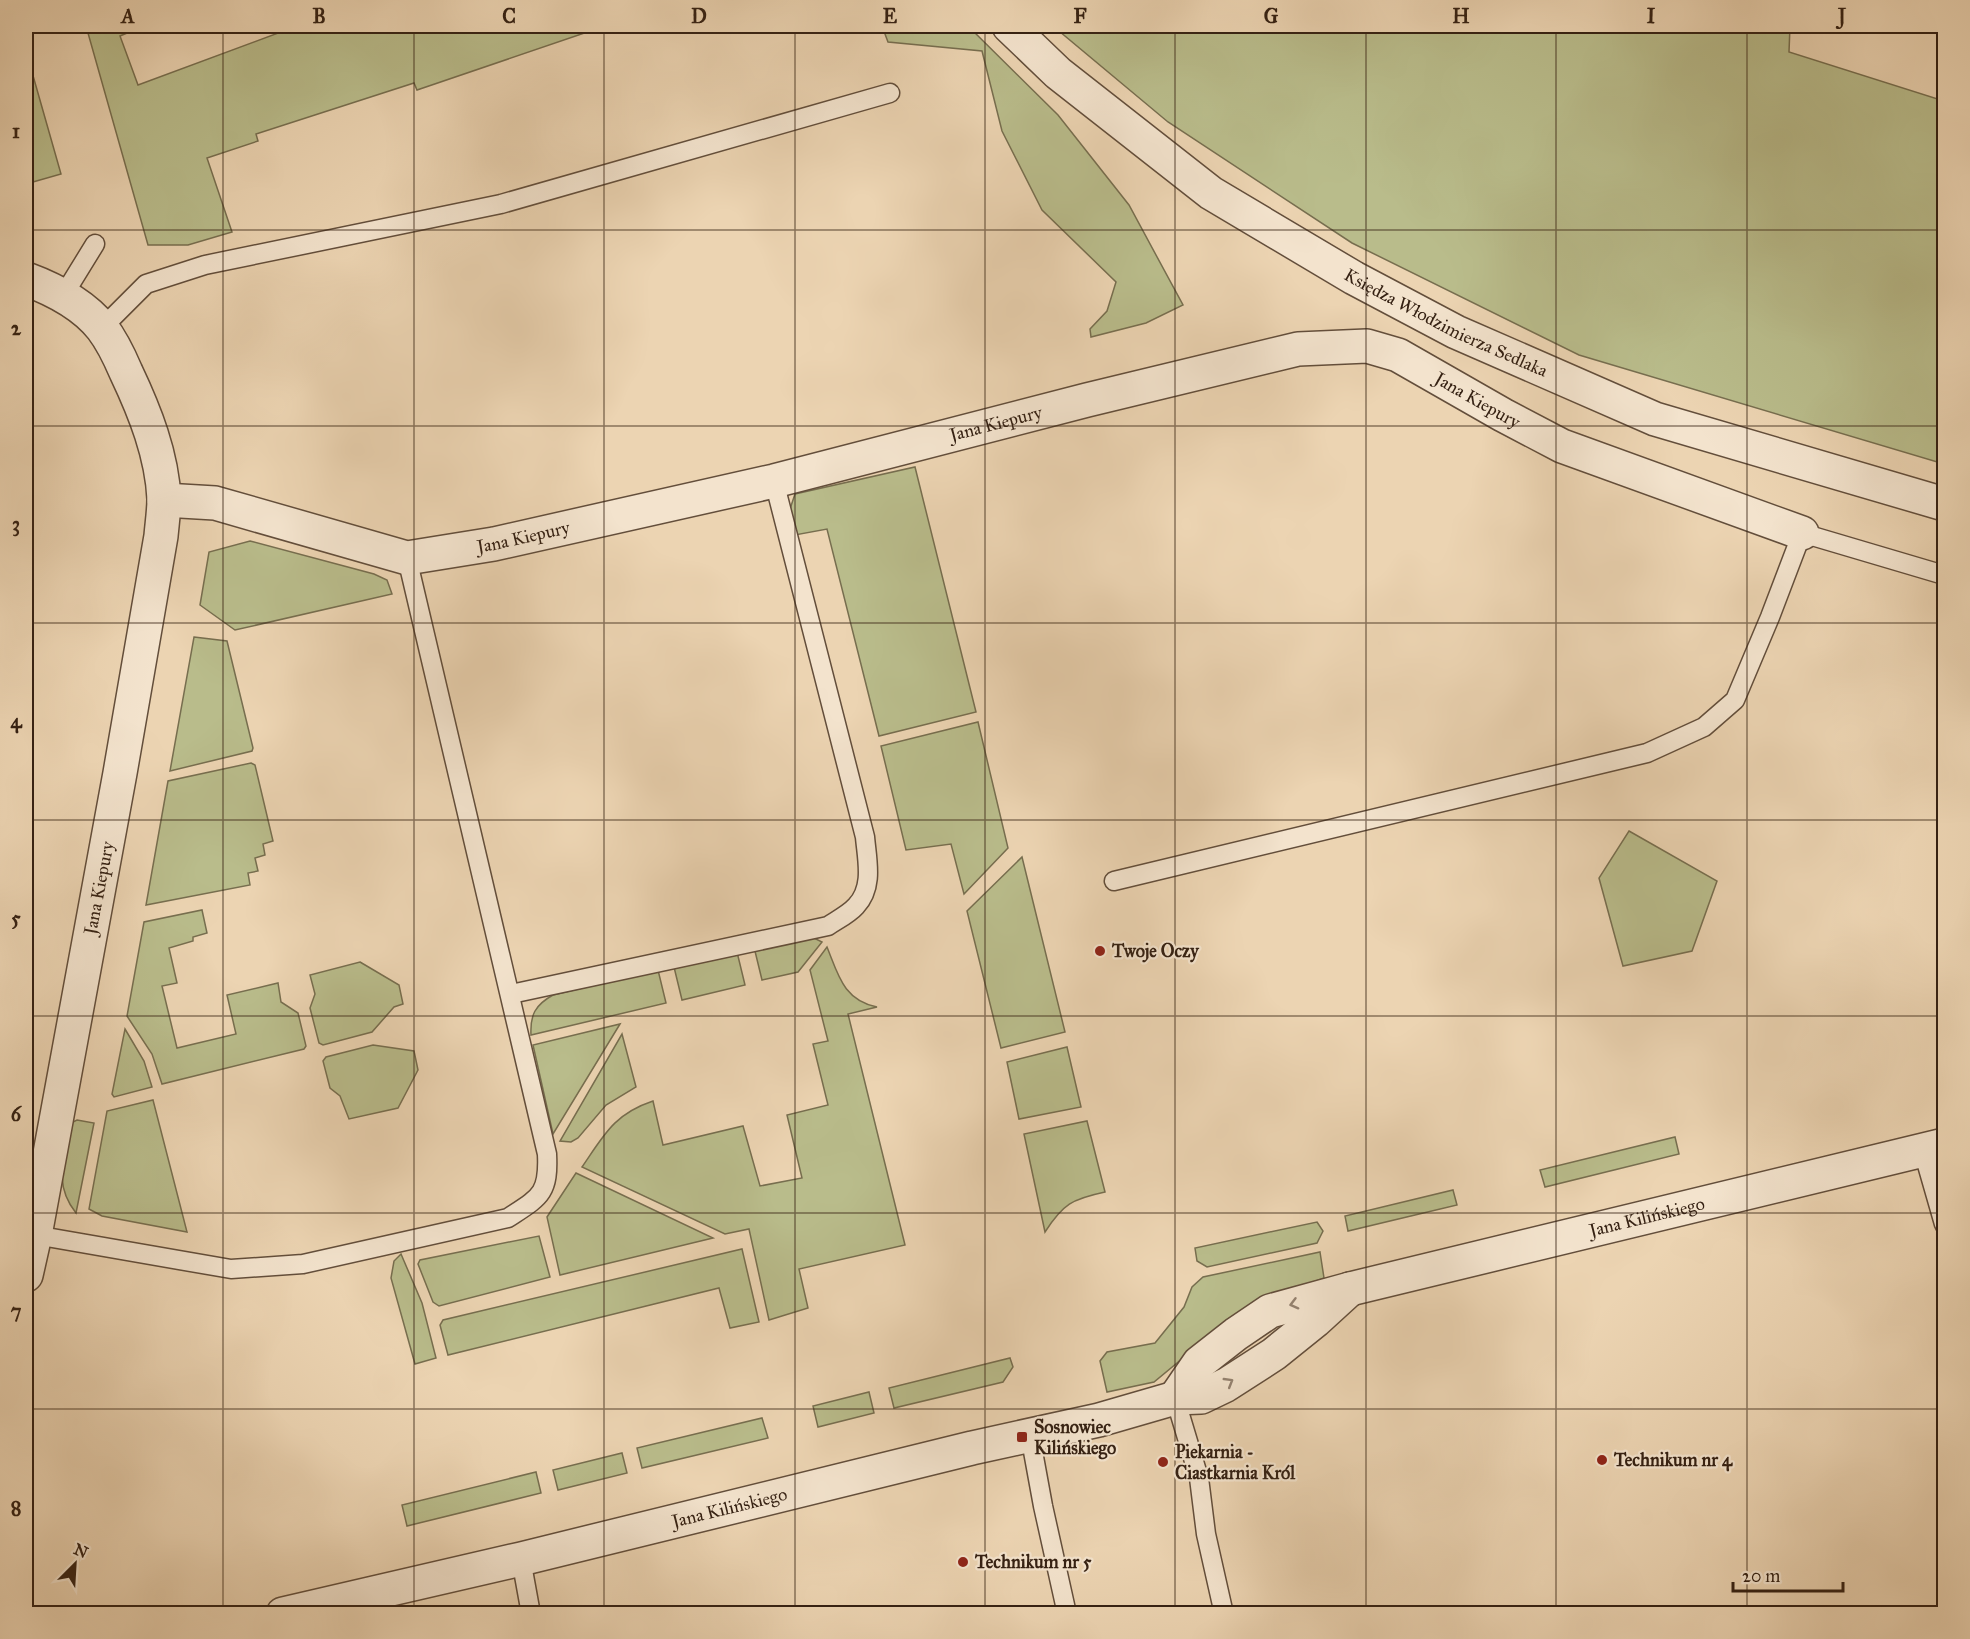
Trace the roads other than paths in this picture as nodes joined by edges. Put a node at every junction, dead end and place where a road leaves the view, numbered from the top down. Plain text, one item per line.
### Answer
1 (1009, 26) edge
2 (891, 93) dead end
3 (95, 244) dead end
4 (26, 279) edge
5 (63, 296) junction
6 (102, 328) junction
7 (774, 481) junction
8 (164, 500) junction
9 (1944, 504) edge
10 (1802, 533) junction
11 (407, 558) junction
12 (1944, 575) edge
13 (1114, 880) dead end
14 (511, 994) junction
15 (1934, 1148) edge
16 (1944, 1224) edge
17 (29, 1253) edge
18 (1175, 1398) junction
19 (1030, 1435) junction
20 (521, 1559) junction
21 (283, 1614) edge
22 (531, 1614) edge
23 (1067, 1614) edge
24 (1224, 1614) edge

1 - 9 street, Księdza Włodzimierza Sedlaka
2 - 6 lane
3 - 5 lane
4 - 5 street, Jana Kiepury
5 - 6 street, Jana Kiepury
6 - 8 street, Jana Kiepury
7 - 10 street, Jana Kiepury
7 - 11 street, Jana Kiepury
7 - 14 lane
8 - 11 street, Jana Kiepury
8 - 17 street, Jana Kiepury
10 - 12 lane
10 - 13 lane
11 - 14 lane
14 - 17 lane
15 - 16 lane
15 - 18 street, Jana Kilińskiego
18 - 19 street, Jana Kilińskiego
18 - 24 lane
19 - 20 street, Jana Kilińskiego
19 - 23 lane
20 - 21 street, Jana Kilińskiego
20 - 22 lane

